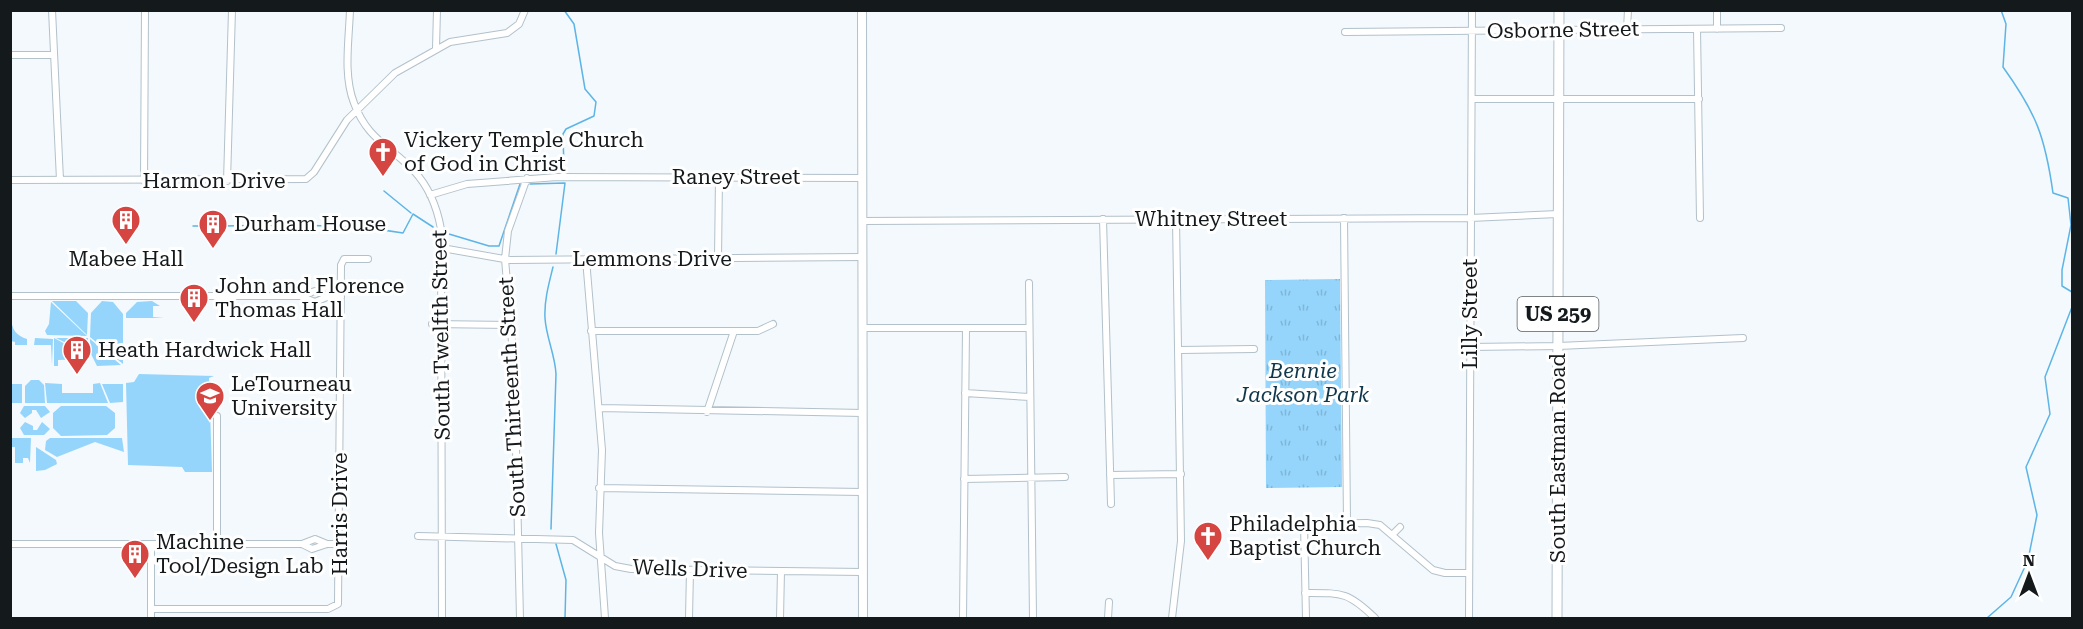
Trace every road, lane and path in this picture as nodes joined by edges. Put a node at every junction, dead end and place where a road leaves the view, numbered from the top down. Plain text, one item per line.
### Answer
1 (52, 10) edge
2 (145, 10) edge
3 (232, 10) edge
4 (350, 10) edge
5 (437, 10) edge
6 (525, 10) edge
7 (862, 10) edge
8 (1472, 10) edge
9 (1559, 10) edge
10 (1628, 10) edge
11 (1717, 10) edge
12 (1627, 28) junction
13 (1717, 28) junction
14 (1781, 28) dead end
15 (1697, 29) junction
16 (1559, 30) junction
17 (1473, 31) junction
18 (1345, 32) dead end
19 (436, 48) junction
20 (10, 55) edge
21 (53, 55) junction
22 (1472, 99) junction
23 (1559, 99) junction
24 (1699, 99) junction
25 (357, 110) junction
26 (719, 177) junction
27 (527, 178) junction
28 (863, 178) junction
29 (10, 180) edge
30 (60, 180) junction
31 (144, 181) junction
32 (227, 181) junction
33 (430, 195) junction
34 (1558, 214) junction
35 (1344, 218) junction
36 (1470, 218) junction
37 (1700, 218) dead end
38 (1103, 219) junction
39 (1176, 219) junction
40 (863, 221) junction
41 (442, 248) junction
42 (863, 257) junction
43 (368, 259) dead end
44 (505, 259) junction
45 (586, 259) junction
46 (718, 259) junction
47 (1029, 283) dead end
48 (10, 296) edge
49 (300, 296) junction
50 (330, 297) junction
51 (341, 297) junction
52 (432, 324) dead end
53 (442, 324) junction
54 (773, 324) dead end
55 (511, 325) junction
56 (863, 328) junction
57 (966, 328) junction
58 (1029, 328) junction
59 (591, 331) junction
60 (734, 331) junction
61 (1743, 338) dead end
62 (1558, 346) junction
63 (1470, 347) junction
64 (1254, 349) dead end
65 (1180, 350) junction
66 (965, 393) junction
67 (1030, 397) junction
68 (599, 408) junction
69 (707, 412) junction
70 (863, 413) junction
71 (217, 416) dead end
72 (1181, 474) junction
73 (1110, 475) junction
74 (1065, 477) dead end
75 (964, 479) junction
76 (1032, 479) junction
77 (599, 488) junction
78 (863, 492) junction
79 (1111, 504) dead end
80 (1347, 523) junction
81 (1400, 527) dead end
82 (1393, 534) junction
83 (418, 536) dead end
84 (442, 537) junction
85 (519, 538) junction
86 (10, 544) edge
87 (151, 544) junction
88 (217, 544) junction
89 (340, 544) junction
90 (601, 559) junction
91 (690, 570) junction
92 (781, 571) junction
93 (863, 572) junction
94 (1469, 573) junction
95 (1305, 593) junction
96 (1109, 602) dead end
97 (151, 609) junction
98 (151, 618) edge
99 (442, 618) edge
100 (520, 618) edge
101 (605, 618) edge
102 (689, 618) edge
103 (780, 618) edge
104 (863, 618) edge
105 (963, 618) edge
106 (1033, 618) edge
107 (1108, 618) edge
108 (1172, 618) edge
109 (1306, 618) edge
110 (1375, 618) edge
111 (1469, 618) edge
112 (1557, 618) edge

1 - 21 street
2 - 31 street
3 - 32 street
4 - 25 street, South Twelfth Street
5 - 19 street
6 - 19 street, Harmon Drive
7 - 28 street
8 - 17 street, Lilly Street
9 - 16 main road, South Eastman Road / US 259
10 - 12 street
11 - 13 street
12 - 15 street, Osborne Street
12 - 16 street, Osborne Street
13 - 14 street, Osborne Street
13 - 15 street, Osborne Street
15 - 24 street
16 - 17 street, Osborne Street
16 - 23 main road, South Eastman Road / US 259
17 - 18 street, Osborne Street
17 - 22 street, Lilly Street
19 - 25 street, Harmon Drive
20 - 21 street
21 - 30 street
22 - 23 street
22 - 36 street, Lilly Street
23 - 24 street
23 - 34 main road, South Eastman Road / US 259
24 - 37 street
25 - 32 street, Harmon Drive
25 - 33 street, South Twelfth Street
26 - 27 street, Raney Street
26 - 28 street, Raney Street
26 - 46 street
27 - 33 street, Raney Street
27 - 44 street, South Thirteenth Street
28 - 40 street
29 - 30 street, Harmon Drive
30 - 31 street, Harmon Drive
31 - 32 street, Harmon Drive
33 - 41 street, South Twelfth Street
34 - 36 street, Whitney Street
34 - 62 main road, South Eastman Road / US 259
35 - 36 street, Whitney Street
35 - 39 street, Whitney Street
35 - 80 street
36 - 63 street, Lilly Street
38 - 39 street, Whitney Street
38 - 40 street, Whitney Street
38 - 73 street
39 - 65 street
40 - 42 street
41 - 44 street, Lemmons Drive
41 - 53 street, South Twelfth Street
42 - 46 street, Lemmons Drive
42 - 56 street
43 - 51 street, Harris Drive
44 - 45 street, Lemmons Drive
44 - 55 street, South Thirteenth Street
45 - 46 street, Lemmons Drive
45 - 59 street
47 - 58 street
48 - 49 street
49 - 50 street
49 - 50 street
50 - 51 street
51 - 89 street, Harris Drive
52 - 53 street
53 - 55 street
53 - 84 street, South Twelfth Street
54 - 60 street
55 - 85 street, South Thirteenth Street
56 - 57 street
56 - 70 street
57 - 58 street
57 - 66 street
58 - 67 street
59 - 60 street
59 - 68 street
60 - 69 street
61 - 62 street
62 - 63 street
62 - 112 main road, South Eastman Road / US 259
63 - 94 street, Lilly Street
64 - 65 street
65 - 72 street
66 - 67 street
66 - 75 street
67 - 76 street
68 - 69 street
68 - 77 street
69 - 70 street
70 - 78 street
71 - 88 street
72 - 73 street
72 - 108 street
73 - 79 street
74 - 76 street
75 - 76 street
75 - 105 street
76 - 106 street
77 - 78 street
77 - 90 street
78 - 93 street
80 - 82 street
80 - 95 street
81 - 82 street
82 - 94 street
83 - 84 street, Wells Drive
84 - 85 street, Wells Drive
84 - 99 street, South Twelfth Street
85 - 90 street, Wells Drive
85 - 100 street, South Thirteenth Street
86 - 87 street
87 - 88 street
87 - 97 street
88 - 89 street
89 - 97 street, Harris Drive
90 - 91 street, Wells Drive
90 - 101 street
91 - 92 street, Wells Drive
91 - 102 street
92 - 93 street, Wells Drive
92 - 103 street
93 - 104 street
94 - 111 street, Lilly Street
95 - 109 street
95 - 110 street
96 - 107 street
97 - 98 street

